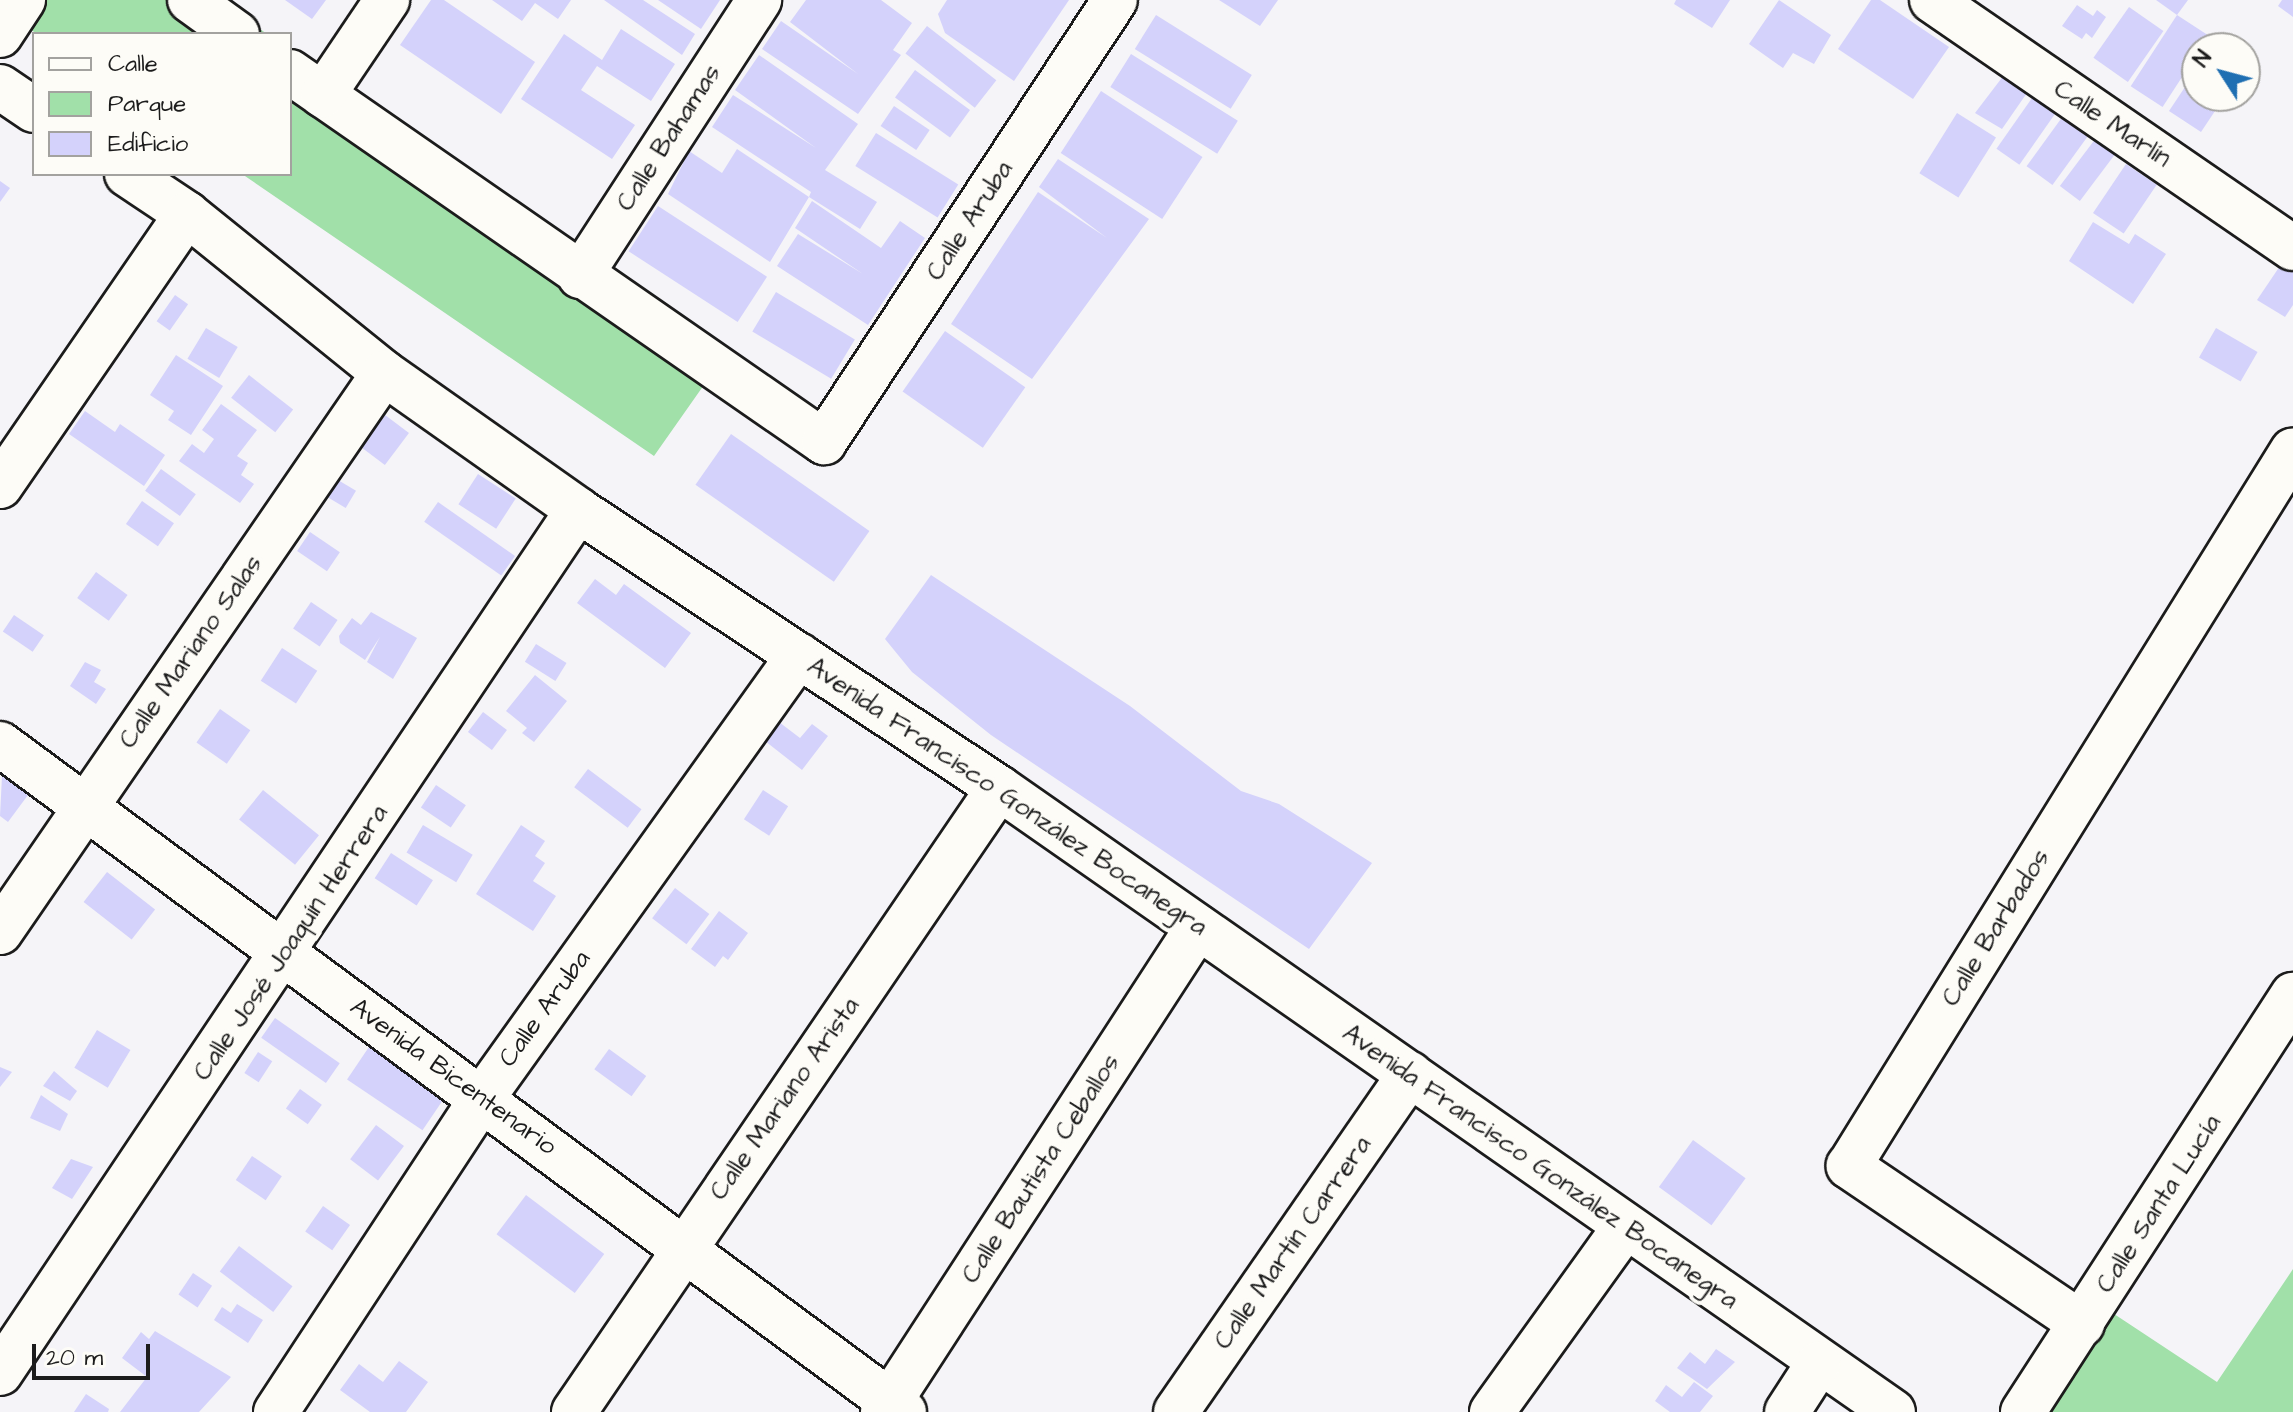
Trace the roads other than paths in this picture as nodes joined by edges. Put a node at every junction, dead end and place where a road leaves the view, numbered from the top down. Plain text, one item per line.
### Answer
1 (23, 0) edge
2 (190, 0) edge
3 (387, 0) edge
4 (759, 0) edge
5 (1115, 0) edge
6 (1932, 0) edge
7 (234, 32) edge
8 (0, 35) edge
9 (306, 84) edge
10 (0, 87) edge
11 (32, 109) edge
12 (130, 176) edge
13 (187, 214) junction
14 (2293, 248) edge
15 (580, 276) junction
16 (384, 373) junction
17 (2293, 450) edge
18 (0, 486) edge
19 (578, 510) junction
20 (799, 655) junction
21 (0, 744) edge
22 (999, 788) junction
23 (83, 809) junction
24 (1198, 927) junction
25 (0, 932) edge
26 (284, 954) junction
27 (2293, 995) edge
28 (1410, 1074) junction
29 (483, 1097) junction
30 (1625, 1227) junction
31 (681, 1248) junction
32 (2082, 1324) junction
33 (1818, 1364) junction
34 (0, 1373) edge
35 (892, 1409) edge
36 (276, 1412) edge
37 (574, 1412) edge
38 (1176, 1412) edge
39 (1492, 1412) edge
40 (1787, 1412) edge
41 (1893, 1412) edge
42 (2023, 1412) edge

1 - 8 street
2 - 7 street
3 - 9 street
4 - 15 street, Calle Bahamas
5 - 15 street, Calle Aruba
6 - 14 street, Calle Marlín
9 - 15 street
10 - 11 street
12 - 13 street, Avenida Francisco González Bocanegra
13 - 16 street, Avenida Francisco González Bocanegra
13 - 18 street
16 - 19 street, Avenida Francisco González Bocanegra
16 - 23 street, Calle Mariano Salas
17 - 32 street, Calle Barbados
19 - 20 street, Avenida Francisco González Bocanegra
19 - 26 street, Calle José Joaquín Herrera
20 - 22 street, Avenida Francisco González Bocanegra
20 - 29 street, Calle Aruba
21 - 23 street, Avenida Bicentenario
22 - 24 street, Avenida Francisco González Bocanegra
22 - 31 street, Calle Mariano Arista
23 - 25 street, Calle Mariano Salas
23 - 26 street, Avenida Bicentenario
24 - 28 street, Avenida Francisco González Bocanegra
24 - 35 street, Calle Bautista Ceballos
26 - 29 street, Avenida Bicentenario
26 - 34 street, Calle José Joaquín Herrera
27 - 32 street, Calle Santa Lucía
28 - 30 street, Avenida Francisco González Bocanegra
28 - 38 street, Calle Martín Carrera
29 - 31 street, Avenida Bicentenario
29 - 36 street, Calle Aruba
30 - 33 street, Avenida Francisco González Bocanegra
30 - 39 street
31 - 35 street, Avenida Bicentenario
31 - 37 street, Calle Mariano Arista
32 - 42 street, Calle Santa Lucía
33 - 40 street
33 - 41 street, Avenida Francisco González Bocanegra

